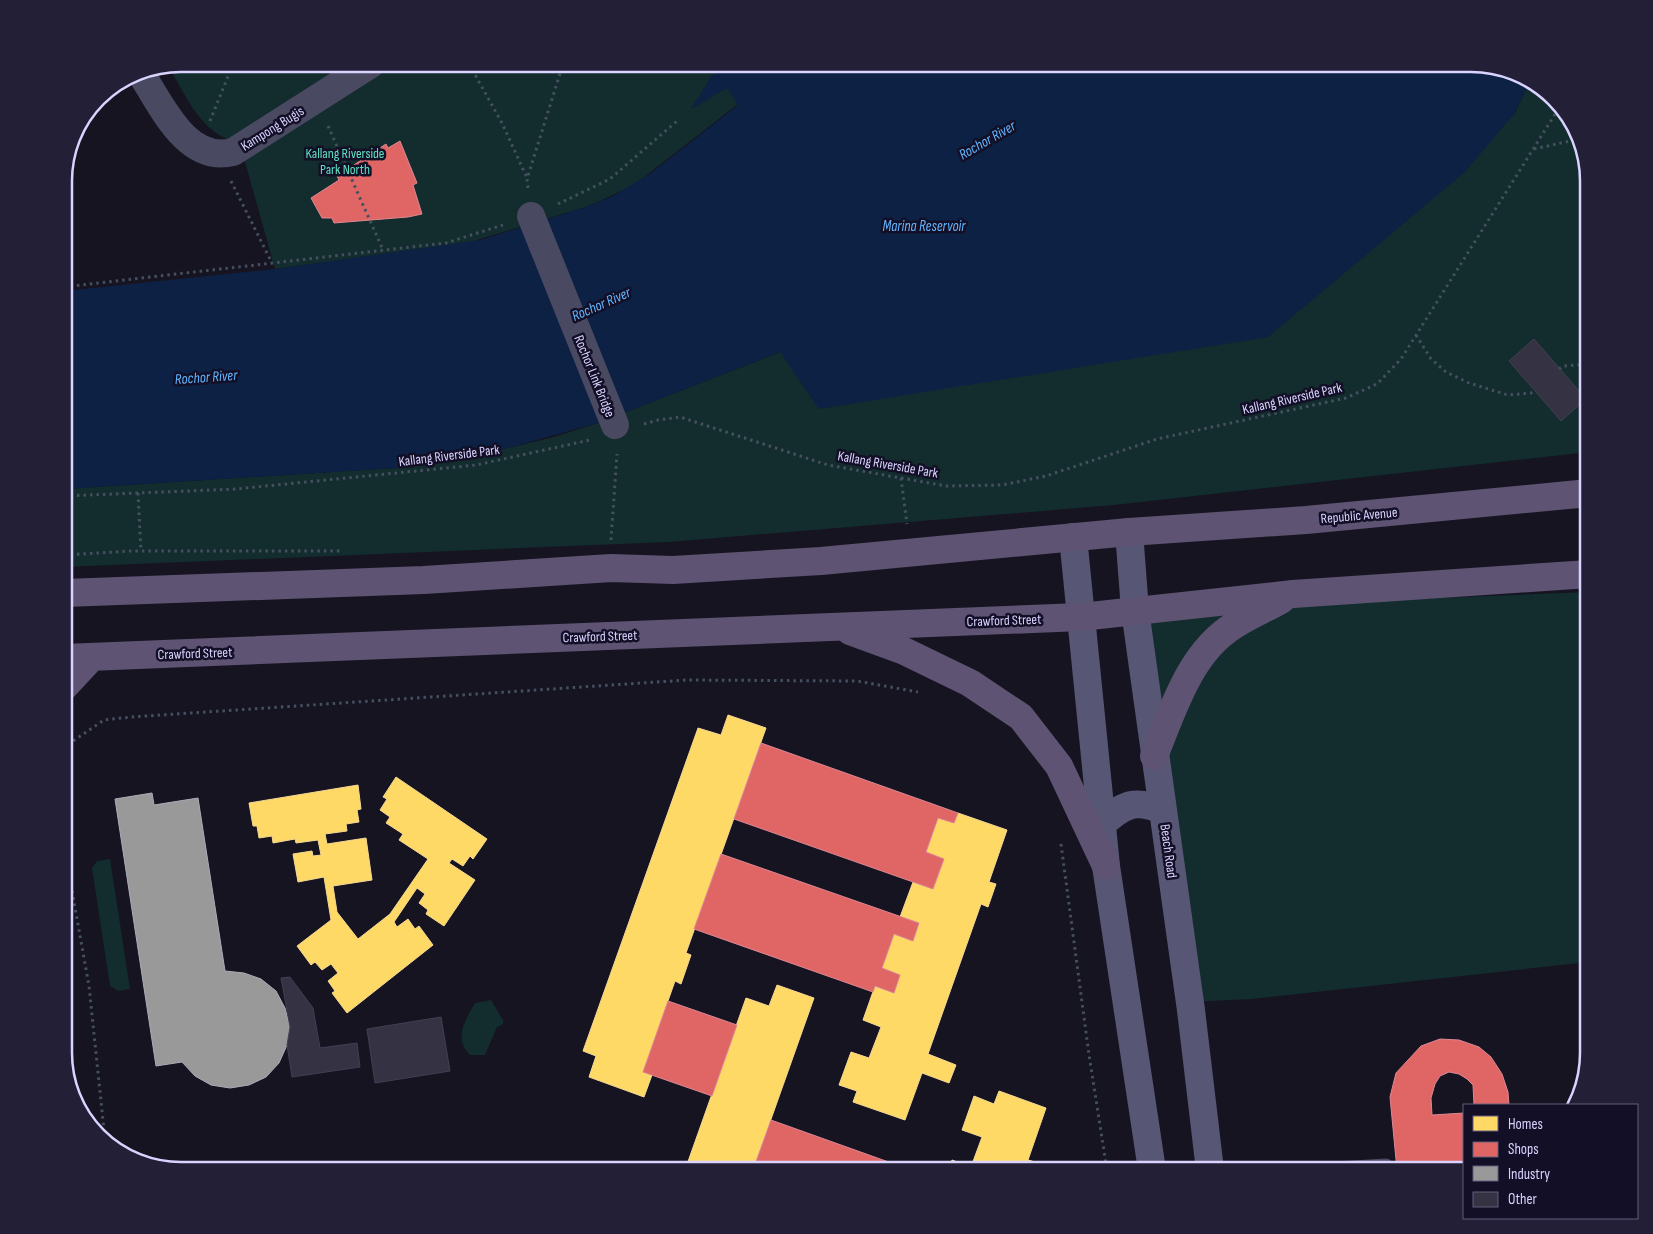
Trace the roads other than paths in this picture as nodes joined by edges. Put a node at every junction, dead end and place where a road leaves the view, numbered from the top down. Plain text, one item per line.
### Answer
1 (358, 73) edge
2 (145, 79) edge
3 (531, 216) road end
4 (617, 429) road end
5 (1580, 494) edge
6 (1129, 532) junction
7 (1073, 537) junction
8 (1580, 575) edge
9 (73, 592) edge
10 (1293, 594) junction
11 (1135, 610) junction
12 (1082, 617) junction
13 (837, 626) junction
14 (92, 657) junction
15 (73, 658) edge
16 (73, 677) edge
17 (1154, 756) junction
18 (1163, 810) junction
19 (1102, 824) junction
20 (1106, 866) junction
21 (1151, 1162) edge
22 (1209, 1162) edge

1 - 2 street, Kampong Bugis
3 - 4 street, Rochor Link Bridge
5 - 6 main road, Republic Avenue
6 - 7 main road
6 - 11 main road, Beach Road
7 - 9 main road
7 - 12 main road
8 - 10 main road
10 - 11 main road
10 - 17 main road
11 - 12 main road, Crawford Street
11 - 17 main road, Beach Road
12 - 13 main road, Crawford Street
12 - 19 main road
13 - 14 main road, Crawford Street
13 - 20 main road
14 - 15 main road, Crawford Street
14 - 16 main road
17 - 18 main road, Beach Road
18 - 19 main road
18 - 22 main road, Beach Road
19 - 20 main road
20 - 21 main road

